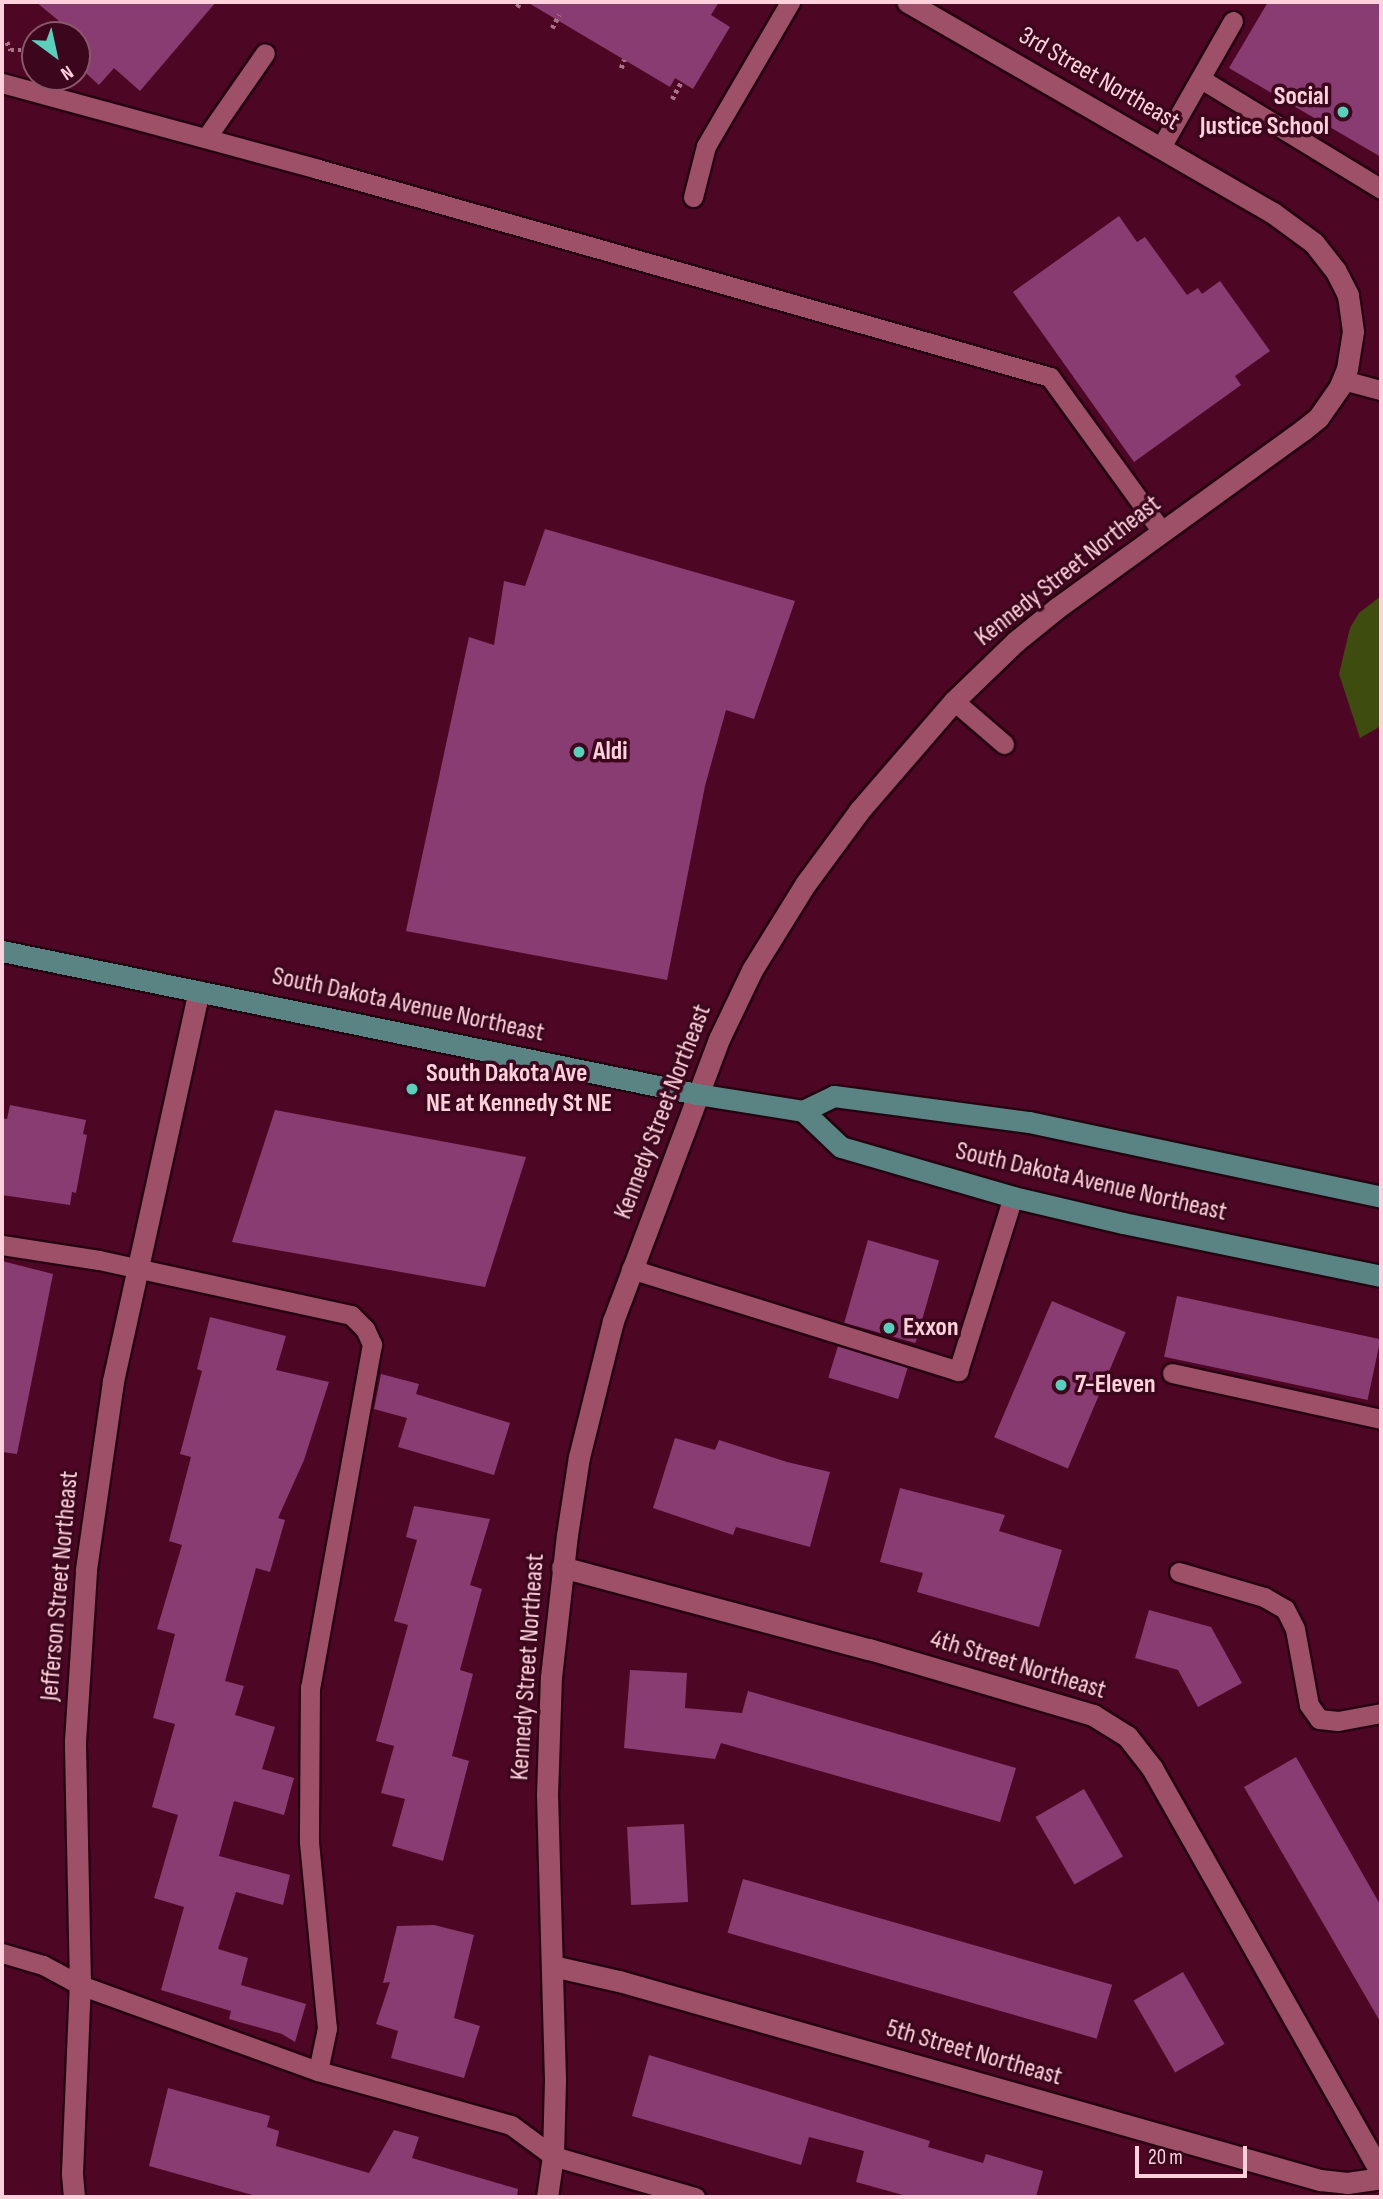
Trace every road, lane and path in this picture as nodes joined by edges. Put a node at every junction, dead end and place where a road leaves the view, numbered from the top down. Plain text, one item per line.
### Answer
1 (790, 2) edge
2 (907, 2) edge
3 (559, 15) dead end
4 (1233, 21) dead end
5 (552, 28) dead end
6 (7, 42) dead end
7 (21, 50) edge
8 (265, 53) dead end
9 (624, 60) dead end
10 (621, 68) dead end
11 (1201, 79) junction
12 (681, 82) dead end
13 (2, 83) edge
14 (672, 99) dead end
15 (206, 138) junction
16 (1161, 148) junction
17 (1381, 188) edge
18 (693, 197) dead end
19 (1348, 295) joint
20 (1343, 380) junction
21 (1381, 390) edge
22 (1162, 532) junction
23 (954, 701) junction
24 (1004, 744) dead end
25 (2, 951) edge
26 (199, 991) junction
27 (697, 1094) junction
28 (803, 1111) junction
29 (1013, 1197) junction
30 (1381, 1197) edge
31 (2, 1245) edge
32 (139, 1269) junction
33 (631, 1269) junction
34 (1381, 1276) edge
35 (1172, 1373) dead end
36 (1381, 1419) edge
37 (562, 1567) junction
38 (1179, 1572) dead end
39 (1381, 1713) edge
40 (2, 1953) edge
41 (553, 1966) junction
42 (80, 1985) junction
43 (318, 2071) junction
44 (552, 2156) junction
45 (1381, 2172) edge
46 (1381, 2178) edge
47 (74, 2197) edge
48 (547, 2197) edge
49 (695, 2197) edge

1 - 18 lane
2 - 16 street, 3rd Street Northeast
3 - 5 path
4 - 11 lane
6 - 7 path
8 - 15 lane
9 - 10 path
11 - 16 lane
11 - 17 lane
12 - 14 path
13 - 15 lane
15 - 22 lane
16 - 19 street, 3rd Street Northeast
19 - 20 street, Kennedy Street Northeast
20 - 21 lane
20 - 22 street, Kennedy Street Northeast
22 - 23 street, Kennedy Street Northeast
23 - 24 lane
23 - 27 street, Kennedy Street Northeast
25 - 26 main road, South Dakota Avenue Northeast
26 - 27 main road, South Dakota Avenue Northeast
26 - 32 street, Jefferson Street Northeast
27 - 28 main road, South Dakota Avenue Northeast
27 - 33 street, Kennedy Street Northeast
28 - 29 main road, South Dakota Avenue Northeast
28 - 30 main road, South Dakota Avenue Northeast
29 - 33 lane
29 - 34 main road, South Dakota Avenue Northeast
31 - 32 lane
32 - 42 street, Jefferson Street Northeast
32 - 43 lane
33 - 37 street, Kennedy Street Northeast
35 - 36 lane
37 - 41 street, Kennedy Street Northeast
37 - 45 street, 4th Street Northeast
38 - 39 lane
40 - 42 lane
41 - 44 street, Kennedy Street Northeast
41 - 46 street, 5th Street Northeast
42 - 43 lane
42 - 47 street, Jefferson Street Northeast
43 - 44 lane
44 - 48 street, Kennedy Street Northeast
44 - 49 lane

